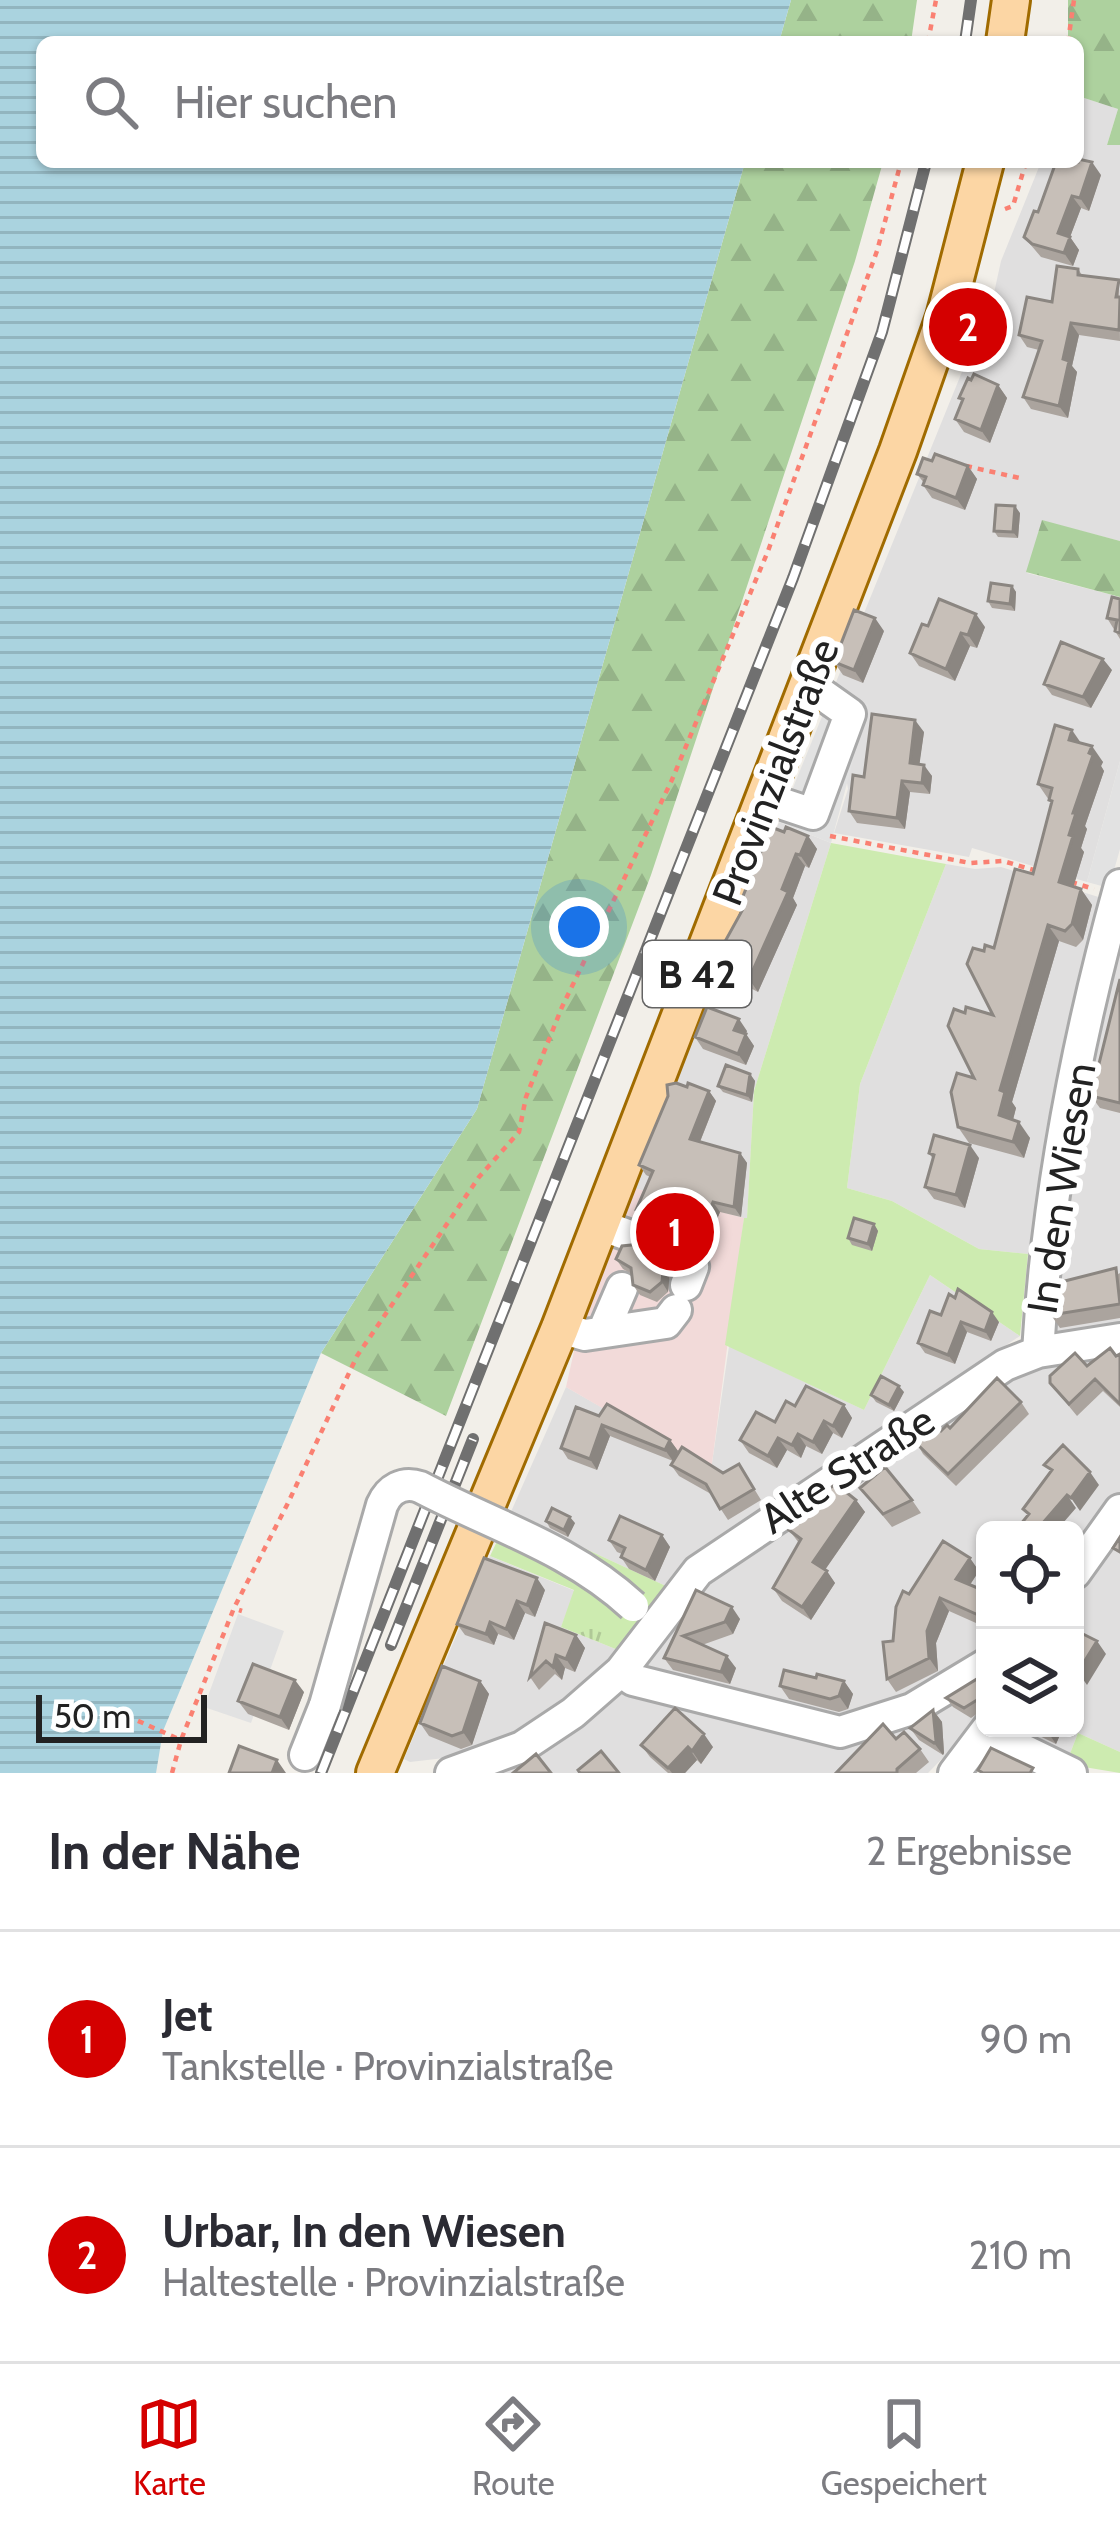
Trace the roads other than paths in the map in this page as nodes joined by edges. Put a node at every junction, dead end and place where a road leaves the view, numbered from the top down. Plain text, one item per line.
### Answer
1 (1011, 0) edge
2 (1006, 36) edge
3 (983, 168) edge
4 (808, 685) junction
5 (765, 798) junction
6 (1119, 890) edge
7 (600, 1225) junction
8 (636, 1238) dead end
9 (647, 1302) edge
10 (560, 1328) junction
11 (1120, 1339) edge
12 (1038, 1352) junction
13 (1120, 1510) edge
14 (1084, 1560) edge
15 (644, 1616) junction
16 (976, 1670) edge
17 (620, 1671) junction
18 (982, 1737) edge
19 (1001, 1737) edge
20 (305, 1755) dead end
21 (380, 1771) edge
22 (452, 1773) edge
23 (954, 1773) edge
24 (1071, 1773) edge

1 - 2 main road
3 - 4 main road, Provinzialstraße / B 42
4 - 5 main road, Provinzialstraße / B 42
4 - 5 street
5 - 7 main road, Provinzialstraße / B 42
6 - 12 street, In den Wiesen
7 - 8 street
7 - 10 main road, Provinzialstraße / B 42
9 - 10 street
10 - 21 main road, Provinzialstraße / B 42
11 - 12 street, Alte Straße
12 - 15 street, Alte Straße
13 - 14 street
15 - 17 street, Alte Straße
15 - 20 street, bridge
16 - 17 street
17 - 22 street, Alte Straße
18 - 23 street
19 - 24 street

